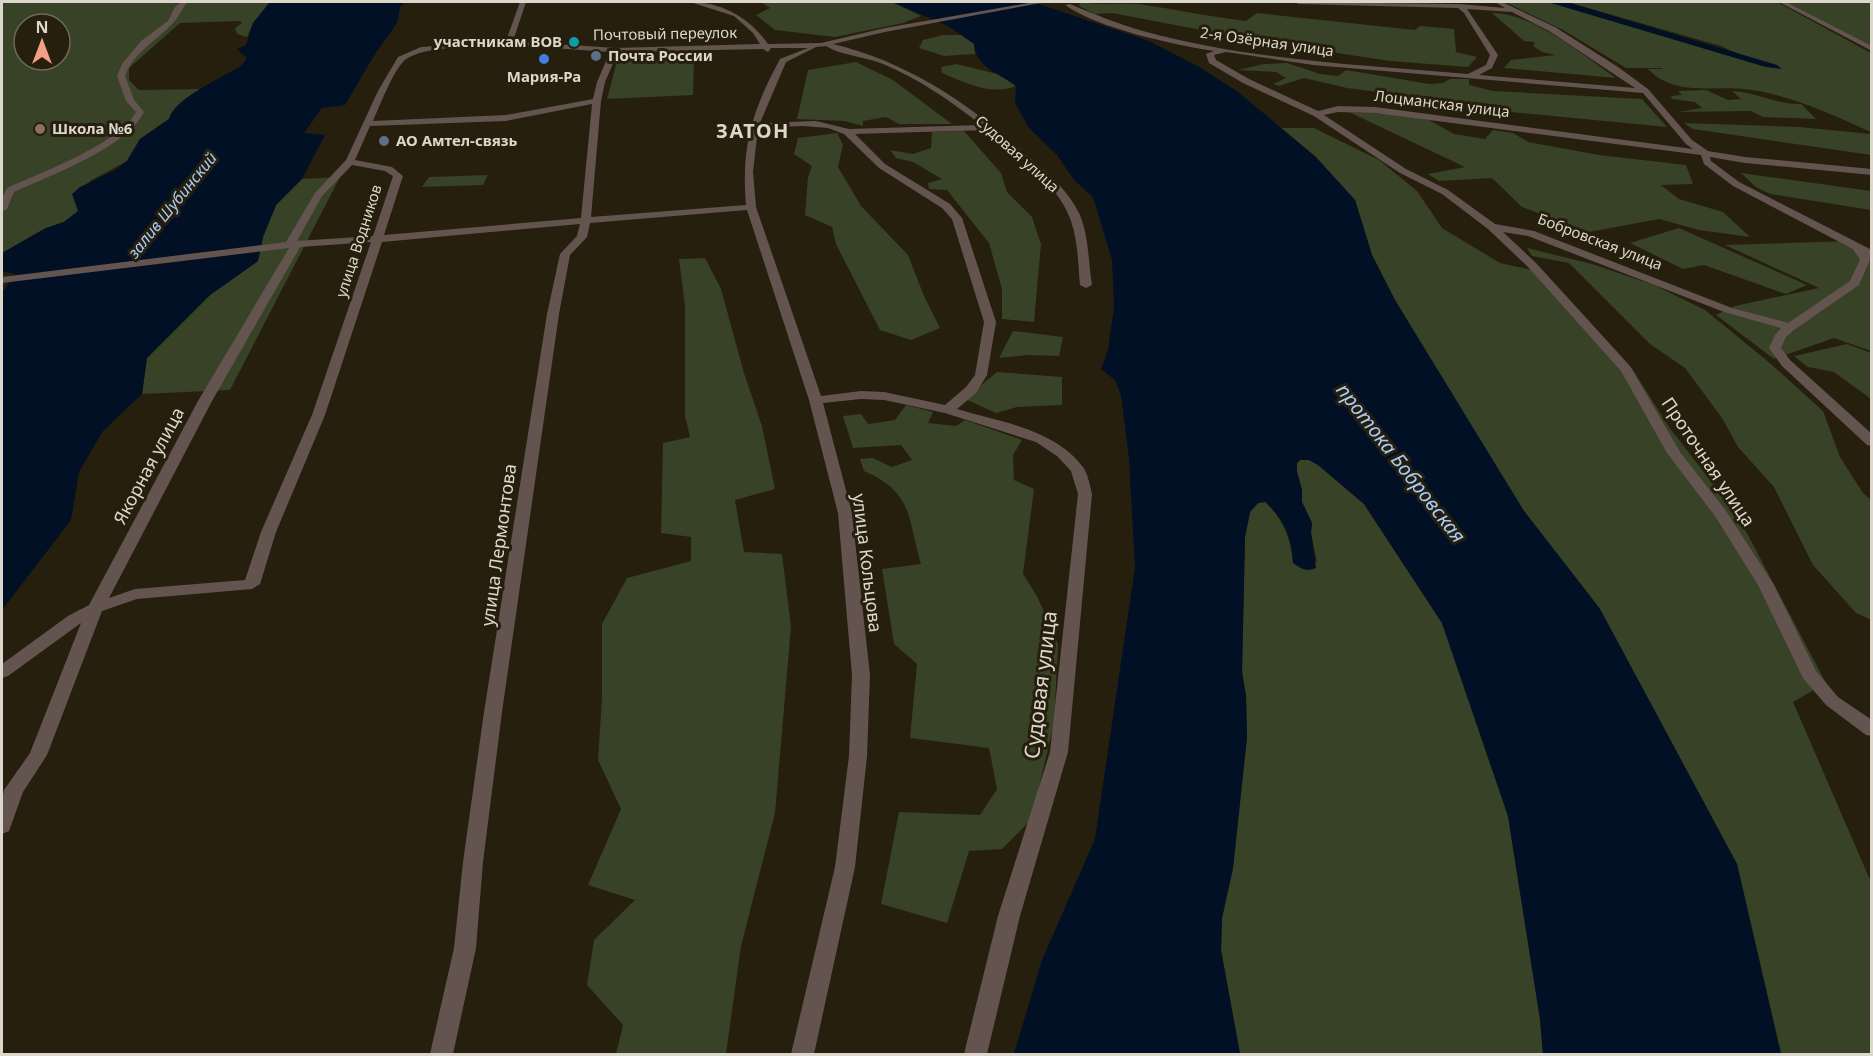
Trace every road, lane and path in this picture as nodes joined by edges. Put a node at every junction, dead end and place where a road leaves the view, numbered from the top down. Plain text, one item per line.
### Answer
1 (185, 2) edge
2 (523, 2) edge
3 (693, 2) edge
4 (1043, 2) edge
5 (1298, 2) edge
6 (1474, 2) edge
7 (1498, 2) edge
8 (1782, 2) edge
9 (1068, 4) dead end
10 (1456, 6) junction
11 (1526, 16) junction
12 (509, 43) junction
13 (822, 45) junction
14 (764, 46) junction
15 (1872, 49) edge
16 (615, 50) junction
17 (1226, 50) junction
18 (783, 61) junction
19 (1468, 77) junction
20 (1645, 91) junction
21 (597, 101) junction
22 (1317, 114) junction
23 (368, 124) junction
24 (754, 126) junction
25 (991, 127) junction
26 (848, 132) junction
27 (1705, 153) junction
28 (350, 161) junction
29 (1872, 172) edge
30 (751, 207) junction
31 (2, 208) edge
32 (586, 220) junction
33 (1492, 227) junction
34 (377, 239) junction
35 (1853, 245) junction
36 (293, 246) junction
37 (1872, 246) edge
38 (1872, 255) edge
39 (4, 280) edge
40 (1086, 285) dead end
41 (1790, 327) junction
42 (816, 400) junction
43 (948, 410) junction
44 (1872, 442) edge
45 (95, 608) junction
46 (2, 672) edge
47 (1872, 730) edge
48 (2, 826) edge
49 (442, 1054) edge
50 (802, 1054) edge
51 (976, 1054) edge

1 - 31 street
2 - 12 street
3 - 14 street
4 - 13 street
5 - 10 street
6 - 10 street
7 - 11 street
8 - 15 street
9 - 17 street, 2-я Озёрная улица
10 - 11 street
10 - 19 street
11 - 20 street, Лоцманская улица
12 - 16 street, Почтовый переулок
12 - 23 street
13 - 14 street, Почтовый переулок
13 - 18 street
13 - 25 street, Судовая улица
14 - 16 street, Почтовый переулок
14 - 18 street
16 - 21 street, улица Лермонтова
17 - 19 street, 2-я Озёрная улица
17 - 22 street
18 - 24 street, улица Кольцова
19 - 20 street, 2-я Озёрная улица
20 - 27 street, Лоцманская улица
21 - 23 street
21 - 32 street, улица Лермонтова
22 - 27 street, Лоцманская улица
22 - 33 street, Бобровская улица
23 - 28 street
24 - 26 street
24 - 30 street, улица Кольцова
25 - 26 street
25 - 40 street, Судовая улица
26 - 43 street
27 - 29 street, Лоцманская улица
27 - 35 street, Лоцманская улица
28 - 34 street, улица Водников
28 - 36 street, Якорная улица
30 - 32 street
30 - 42 street, улица Кольцова
32 - 34 street
32 - 49 street, улица Лермонтова
33 - 41 street, Бобровская улица
33 - 47 street, Проточная улица
34 - 36 street
34 - 45 street, улица Водников
35 - 37 street
35 - 38 street, Лоцманская улица
35 - 41 street
36 - 39 street
36 - 45 street, Якорная улица
41 - 44 street
42 - 43 street
42 - 50 street, улица Кольцова
43 - 51 street, Судовая улица
45 - 46 street
45 - 48 street, Якорная улица

